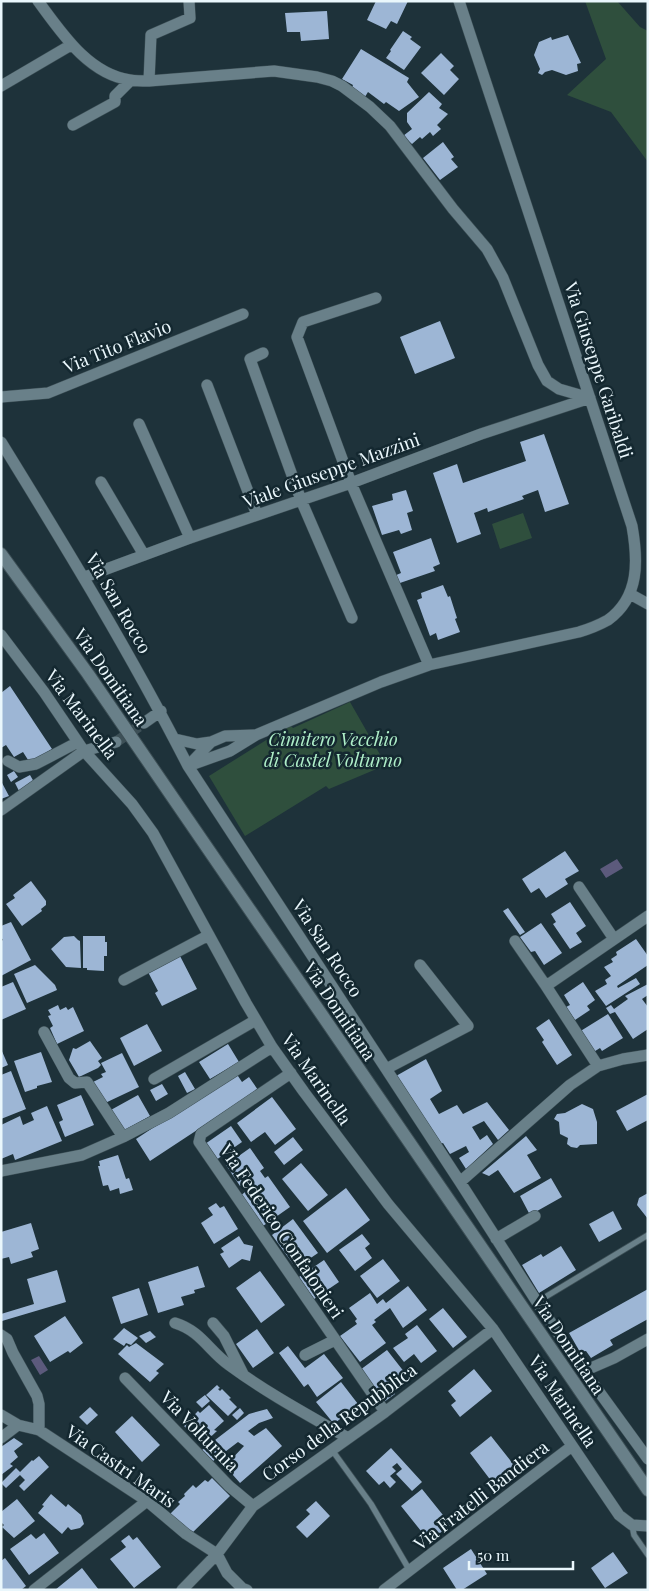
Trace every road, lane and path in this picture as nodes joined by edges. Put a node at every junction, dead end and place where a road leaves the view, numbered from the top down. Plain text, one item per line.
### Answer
1 (38, 1) edge
2 (189, 1) edge
3 (459, 1) edge
4 (71, 45) junction
5 (130, 80) junction
6 (149, 81) junction
7 (1, 86) edge
8 (73, 125) dead end
9 (376, 298) dead end
10 (243, 314) dead end
11 (263, 353) dead end
12 (207, 385) dead end
13 (1, 397) edge
14 (590, 398) junction
15 (139, 424) dead end
16 (1, 442) edge
17 (101, 482) dead end
18 (351, 483) junction
19 (301, 500) junction
20 (257, 515) junction
21 (190, 538) junction
22 (1, 554) edge
23 (144, 555) junction
24 (85, 577) junction
25 (630, 594) junction
26 (648, 604) edge
27 (352, 618) dead end
28 (1, 635) edge
29 (5, 648) edge
30 (429, 665) junction
31 (161, 711) junction
32 (144, 723) tunnel mouth
33 (256, 735) junction
34 (175, 739) junction
35 (116, 742) tunnel mouth
36 (211, 742) junction
37 (81, 746) junction
38 (8, 761) dead end
39 (188, 766) junction
40 (1, 810) edge
41 (579, 888) dead end
42 (648, 916) edge
43 (209, 935) junction
44 (614, 939) junction
45 (515, 941) dead end
46 (420, 965) dead end
47 (124, 980) dead end
48 (546, 986) junction
49 (256, 1020) junction
50 (44, 1032) dead end
51 (272, 1047) junction
52 (648, 1055) edge
53 (598, 1066) junction
54 (386, 1069) junction
55 (290, 1073) junction
56 (154, 1079) dead end
57 (123, 1137) junction
58 (1, 1171) edge
59 (460, 1182) junction
60 (535, 1216) dead end
61 (648, 1235) edge
62 (496, 1239) junction
63 (537, 1302) junction
64 (175, 1323) dead end
65 (213, 1323) dead end
66 (493, 1329) junction
67 (1, 1335) edge
68 (648, 1339) edge
69 (336, 1340) junction
70 (305, 1355) dead end
71 (584, 1371) junction
72 (244, 1376) junction
73 (125, 1378) dead end
74 (385, 1412) junction
75 (1, 1415) edge
76 (18, 1425) junction
77 (39, 1430) junction
78 (1, 1438) edge
79 (348, 1438) junction
80 (572, 1446) junction
81 (332, 1450) junction
82 (648, 1459) edge
83 (648, 1490) edge
84 (147, 1501) junction
85 (253, 1506) junction
86 (648, 1520) edge
87 (632, 1525) junction
88 (648, 1526) edge
89 (217, 1554) junction
90 (648, 1555) edge
91 (410, 1571) junction
92 (34, 1590) edge
93 (182, 1590) edge
94 (247, 1590) edge
95 (384, 1590) edge

1 - 4 street
2 - 6 street
3 - 14 street, Via Giuseppe Garibaldi
4 - 5 street
4 - 7 street
5 - 6 street
5 - 8 street
6 - 14 street
9 - 18 street
10 - 13 street, Via Tito Flavio
11 - 19 street
12 - 20 street
14 - 18 street, Viale Giuseppe Mazzini
14 - 25 street, Via Giuseppe Garibaldi
15 - 21 street
16 - 24 street, Via San Rocco
17 - 23 street
18 - 19 street, Viale Giuseppe Mazzini
18 - 30 street
19 - 20 street, Viale Giuseppe Mazzini
19 - 27 street
20 - 21 street, Viale Giuseppe Mazzini
21 - 23 street, Viale Giuseppe Mazzini
22 - 83 street, Via Domitiana
23 - 24 street, Viale Giuseppe Mazzini
24 - 31 street, Via San Rocco
25 - 26 street
25 - 30 street, Via Giuseppe Garibaldi
28 - 29 street, Via Marinella
29 - 37 street, Via Marinella
30 - 33 street, Via Giuseppe Garibaldi
31 - 32 street
31 - 34 street, Via San Rocco
33 - 36 street, Via Giuseppe Garibaldi
33 - 39 street, Via Giuseppe Garibaldi
34 - 36 street, Via Giuseppe Garibaldi
34 - 39 street, Via San Rocco
35 - 37 street
36 - 39 street
37 - 38 street
37 - 40 street
37 - 43 street, Via Marinella
39 - 54 street, Via San Rocco
41 - 44 street
42 - 44 street
43 - 47 street
43 - 49 street, Via Marinella
44 - 48 street
45 - 48 street
46 - 54 street
48 - 53 street
49 - 51 street, Via Marinella
49 - 56 street
50 - 57 street
51 - 55 street, Via Marinella
51 - 57 street
52 - 53 street
53 - 59 street
54 - 59 street, Via San Rocco
55 - 66 street, Via Marinella
55 - 69 street, Via Federico Confalonieri
57 - 58 street
59 - 62 street, Via San Rocco
60 - 62 street
61 - 63 lane
62 - 63 street, Via San Rocco
63 - 71 street, Via San Rocco
64 - 72 street
65 - 72 street
66 - 74 street, Corso della Repubblica
66 - 80 street, Via Marinella
67 - 77 street
68 - 71 street
69 - 70 street
69 - 74 street, Via Federico Confalonieri
71 - 82 street, Via San Rocco
72 - 79 street
73 - 85 street, Via Volturnia
74 - 79 street, Corso della Repubblica
75 - 76 street, Via Castri Maris
76 - 77 street, Via Castri Maris
76 - 78 street
77 - 84 street, Via Castri Maris
79 - 81 street, Corso della Repubblica
80 - 87 street, Via Marinella
80 - 91 street, Via Fratelli Bandiera
81 - 85 street, Corso della Repubblica
81 - 91 lane, Via Fratelli Bandiera
84 - 89 street, Via Castri Maris
84 - 92 street
85 - 89 street, Corso della Repubblica
86 - 87 street
87 - 88 street
87 - 90 lane, Via Marinella
89 - 93 street, Corso della Repubblica
89 - 94 street
91 - 95 street, Via Fratelli Bandiera

